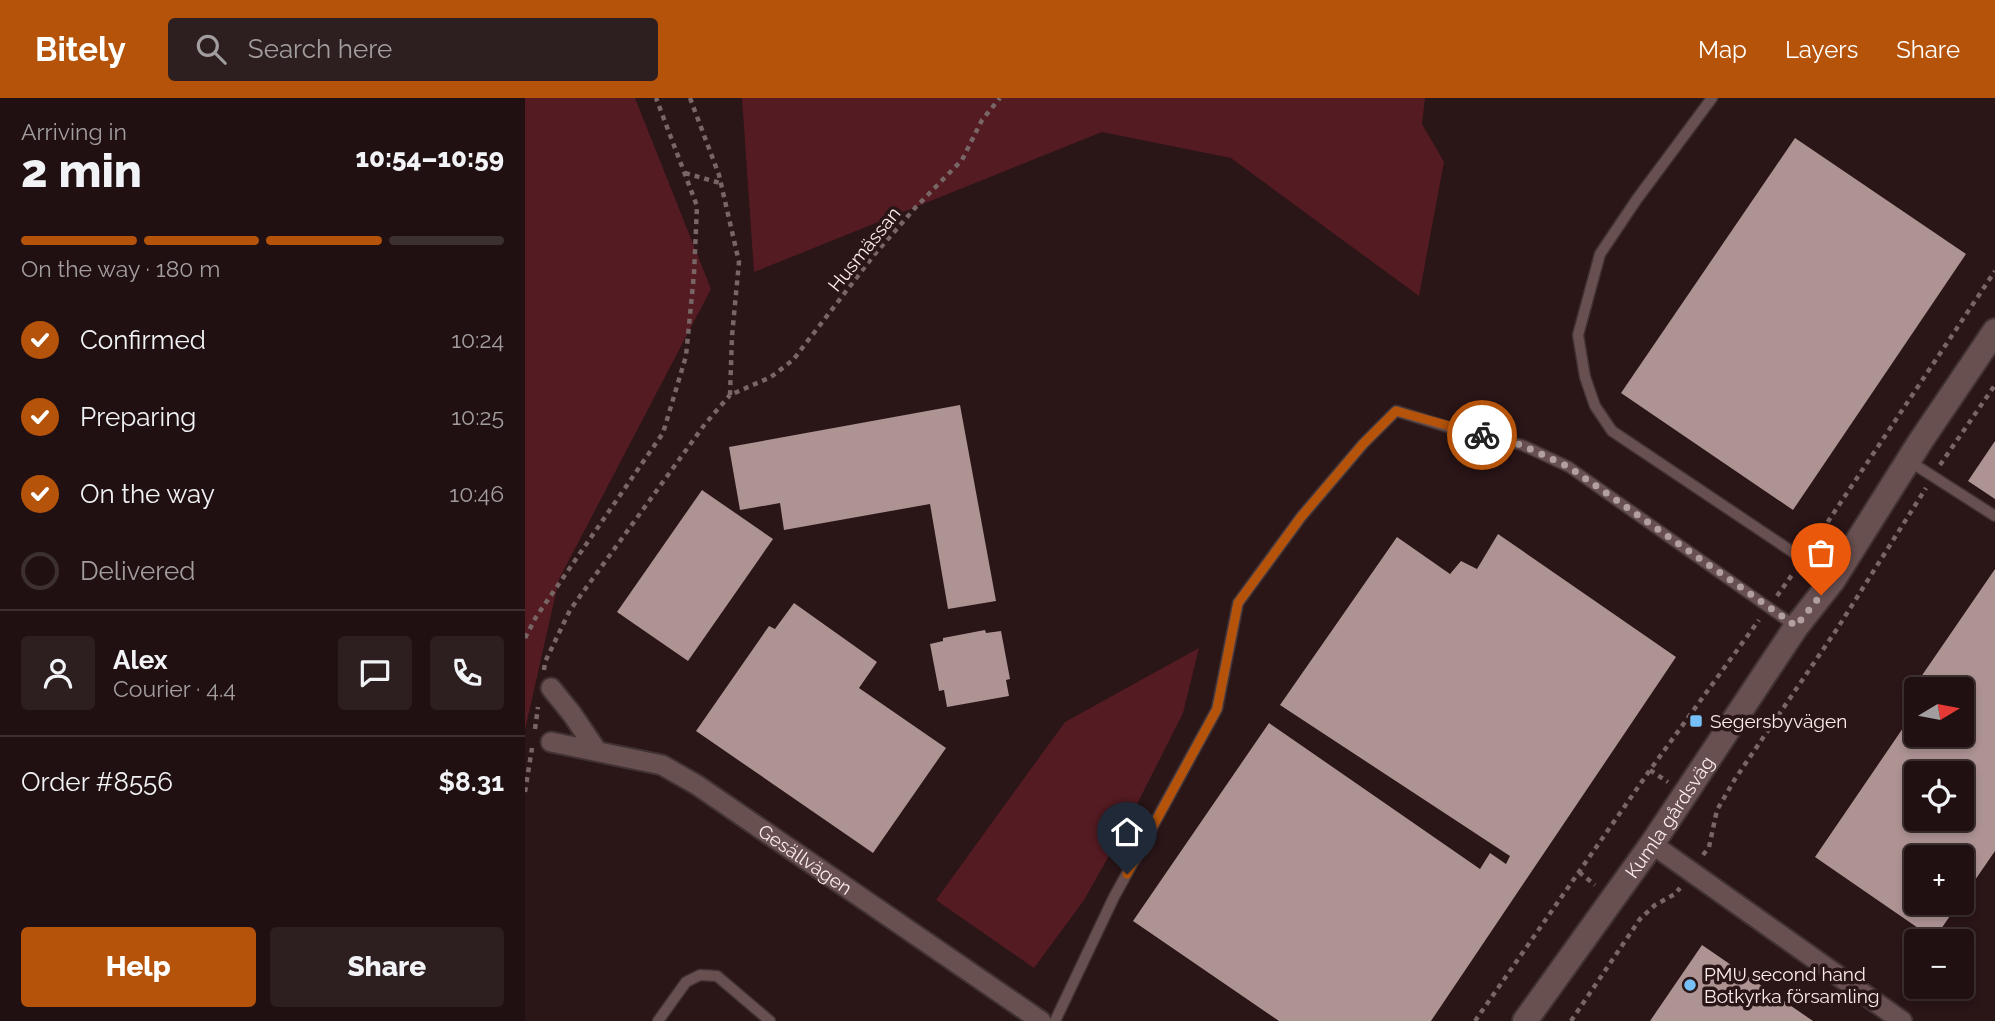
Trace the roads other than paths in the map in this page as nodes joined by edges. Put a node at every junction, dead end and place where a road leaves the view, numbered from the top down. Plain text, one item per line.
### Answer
1 (1711, 98) edge
2 (1995, 331) edge
3 (1909, 460) junction
4 (1995, 516) edge
5 (1833, 580) junction
6 (1796, 626) junction
7 (551, 688) dead end
8 (551, 742) dead end
9 (597, 751) junction
10 (1652, 844) junction
11 (657, 1021) edge
12 (770, 1021) edge
13 (1041, 1021) edge
14 (1055, 1021) edge
15 (1525, 1021) edge
16 (1902, 1021) edge

1 - 5 lane
2 - 3 street, Kumla gårdsväg
3 - 4 lane
3 - 5 street, Kumla gårdsväg
5 - 6 street, Kumla gårdsväg
6 - 10 street, Kumla gårdsväg
6 - 14 lane
7 - 9 street
8 - 9 street, Gesällvägen
9 - 13 street, Gesällvägen
10 - 15 street, Kumla gårdsväg
10 - 16 street
11 - 12 lane

